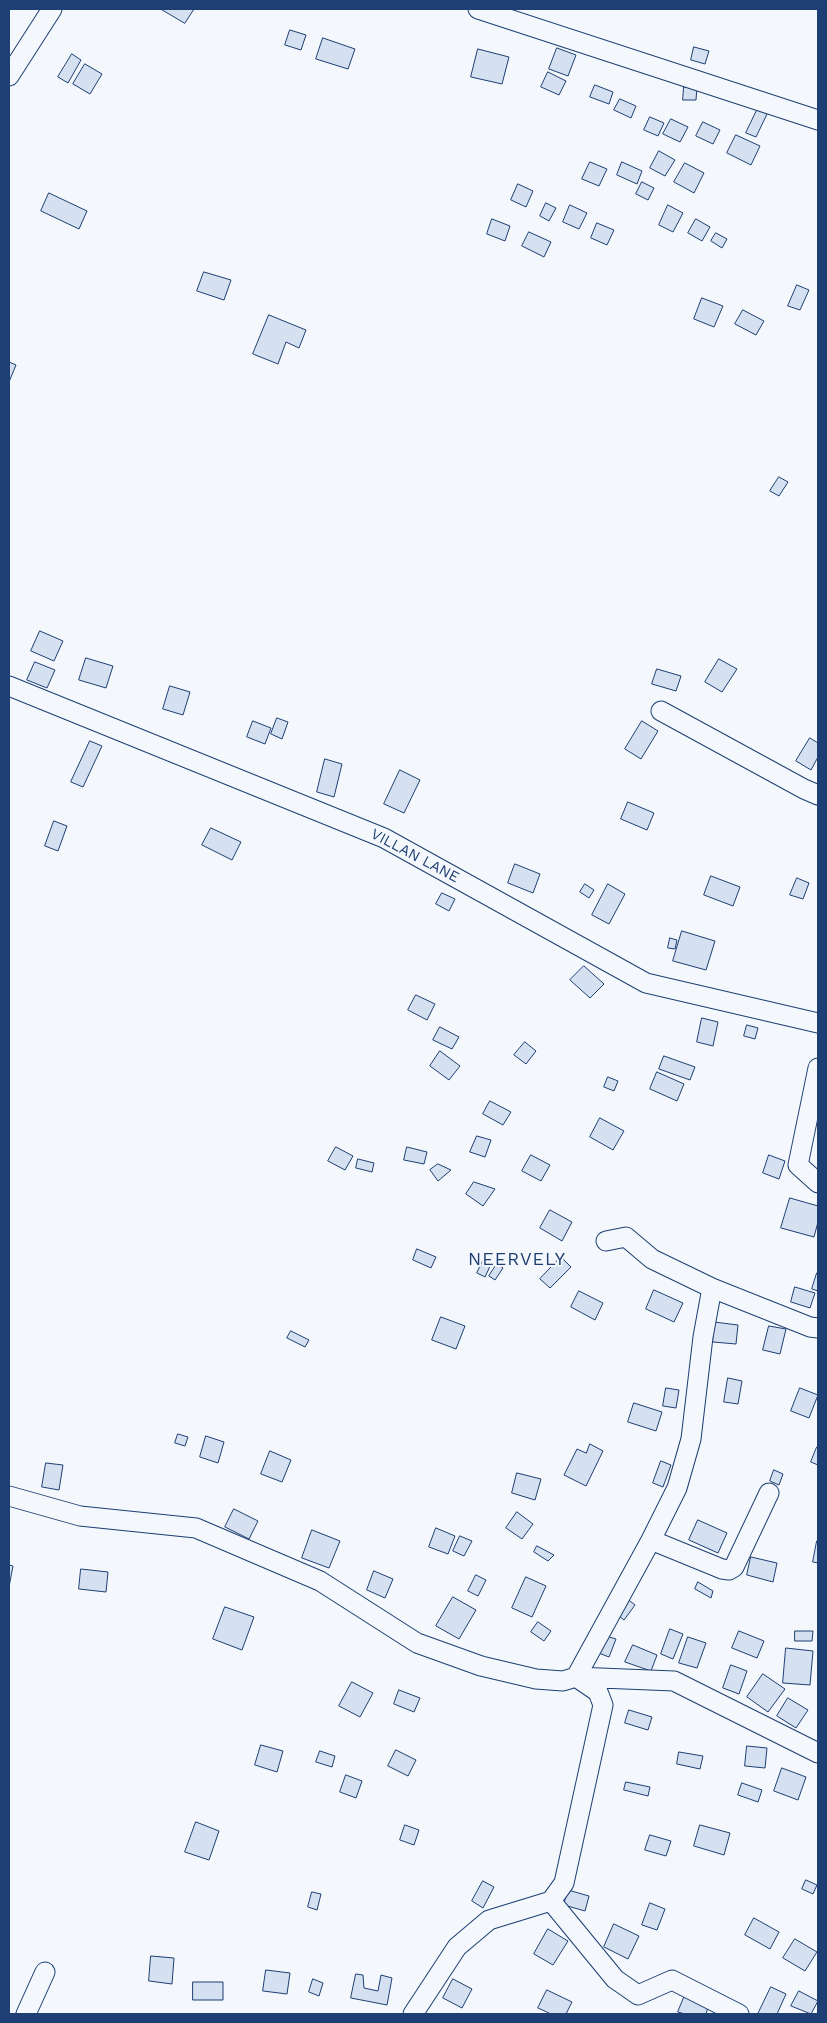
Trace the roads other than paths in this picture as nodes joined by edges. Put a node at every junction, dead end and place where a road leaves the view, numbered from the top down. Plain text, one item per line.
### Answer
1 (52, 9) edge
2 (478, 9) edge
3 (9, 76) edge
4 (818, 120) edge
5 (9, 686) edge
6 (662, 711) dead end
7 (818, 795) edge
8 (818, 1023) edge
9 (818, 1068) edge
10 (818, 1183) edge
11 (606, 1241) dead end
12 (712, 1288) junction
13 (818, 1328) edge
14 (769, 1492) dead end
15 (9, 1496) edge
16 (651, 1540) junction
17 (576, 1676) junction
18 (818, 1754) edge
19 (551, 1901) junction
20 (45, 1972) dead end
21 (26, 2014) edge
22 (413, 2014) edge
23 (739, 2014) edge

1 - 3 street
2 - 4 street
5 - 8 street, VILLAN LANE
6 - 7 street
9 - 10 street
11 - 12 street
12 - 13 street
12 - 16 street
14 - 16 street
15 - 17 street
16 - 17 street
17 - 18 street
17 - 19 street
19 - 22 street
19 - 23 street
20 - 21 street

